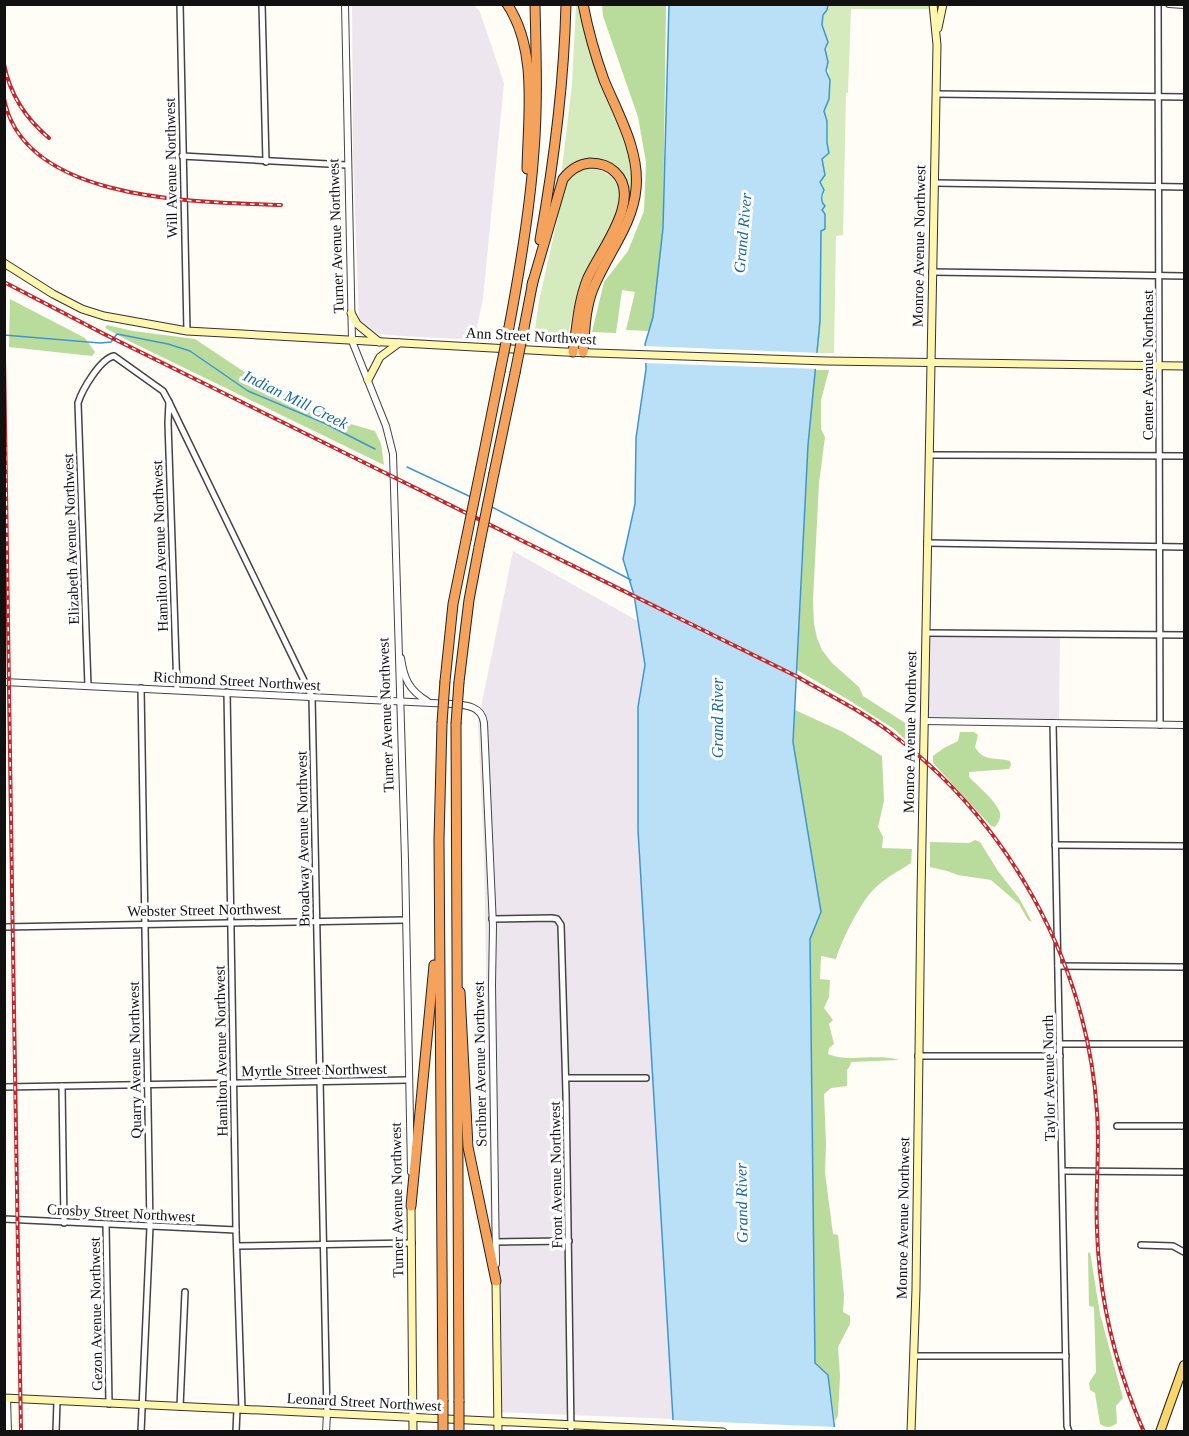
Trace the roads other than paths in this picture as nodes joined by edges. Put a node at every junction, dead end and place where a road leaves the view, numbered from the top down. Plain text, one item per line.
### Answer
1 (180, 4) edge
2 (262, 4) edge
3 (345, 4) edge
4 (507, 4) edge
5 (535, 4) edge
6 (566, 4) edge
7 (583, 4) edge
8 (938, 4) edge
9 (1158, 4) edge
10 (1169, 4) edge
11 (1185, 5) edge
12 (936, 94) junction
13 (1158, 96) junction
14 (1185, 96) edge
15 (182, 156) junction
16 (266, 162) junction
17 (347, 165) junction
18 (934, 183) junction
19 (1159, 186) junction
20 (1185, 187) edge
21 (526, 227) junction
22 (4, 262) edge
23 (932, 273) junction
24 (1160, 276) junction
25 (1185, 276) edge
26 (532, 285) junction
27 (351, 313) junction
28 (187, 331) junction
29 (352, 341) junction
30 (379, 342) junction
31 (399, 343) junction
32 (578, 352) junction
33 (931, 363) junction
34 (1160, 365) junction
35 (1185, 366) edge
36 (368, 380) junction
37 (82, 393) joint
38 (169, 402) junction
39 (929, 455) junction
40 (1159, 456) junction
41 (1185, 456) edge
42 (927, 543) junction
43 (1161, 547) junction
44 (1185, 547) edge
45 (926, 633) junction
46 (1160, 635) junction
47 (1185, 635) edge
48 (398, 637) junction
49 (4, 682) edge
50 (88, 686) junction
51 (141, 688) junction
52 (177, 690) junction
53 (227, 692) junction
54 (312, 696) junction
55 (400, 701) junction
56 (430, 702) junction
57 (468, 705) joint
58 (924, 722) junction
59 (1053, 723) junction
60 (1160, 725) junction
61 (1185, 725) edge
62 (1055, 845) junction
63 (1185, 846) edge
64 (439, 906) junction
65 (492, 919) junction
66 (318, 920) junction
67 (405, 920) junction
68 (231, 922) junction
69 (145, 924) junction
70 (4, 927) edge
71 (456, 963) junction
72 (1058, 966) junction
73 (1185, 967) edge
74 (1060, 1044) junction
75 (1185, 1044) edge
76 (918, 1056) junction
77 (1060, 1056) junction
78 (566, 1078) junction
79 (646, 1078) dead end
80 (408, 1080) junction
81 (321, 1082) junction
82 (233, 1084) junction
83 (148, 1085) junction
84 (62, 1086) junction
85 (4, 1087) edge
86 (1117, 1126) dead end
87 (1185, 1126) edge
88 (1063, 1171) junction
89 (1185, 1172) edge
90 (411, 1206) junction
91 (4, 1219) edge
92 (64, 1222) junction
93 (106, 1224) junction
94 (150, 1227) junction
95 (236, 1230) junction
96 (569, 1241) junction
97 (496, 1242) junction
98 (412, 1243) junction
99 (324, 1245) junction
100 (1141, 1245) dead end
101 (237, 1246) junction
102 (1185, 1252) edge
103 (496, 1281) junction
104 (185, 1292) dead end
105 (914, 1356) junction
106 (1066, 1356) junction
107 (1185, 1365) edge
108 (5, 1398) edge
109 (57, 1401) junction
110 (109, 1404) junction
111 (142, 1405) junction
112 (180, 1407) junction
113 (239, 1410) junction
114 (327, 1414) junction
115 (414, 1418) junction
116 (498, 1422) junction
117 (571, 1428) edge
118 (8, 1431) edge
119 (56, 1431) edge
120 (141, 1431) edge
121 (236, 1431) edge
122 (326, 1431) edge
123 (413, 1431) edge
124 (442, 1431) edge
125 (459, 1431) edge
126 (498, 1431) edge
127 (723, 1431) edge
128 (911, 1431) edge
129 (1069, 1431) edge
130 (1160, 1431) edge

1 - 15 street, Will Avenue Northwest
2 - 16 street
3 - 17 street, Turner Avenue Northwest
4 - 21 highway
5 - 21 highway
6 - 26 highway
7 - 32 highway
8 - 12 main road, Monroe Avenue Northwest
9 - 13 street, Center Avenue Northeast
10 - 11 street
12 - 13 street
12 - 18 main road, Monroe Avenue Northwest
13 - 14 street
13 - 19 street, Center Avenue Northeast
15 - 16 street
15 - 28 street, Will Avenue Northwest
16 - 17 street
17 - 27 street, Turner Avenue Northwest
18 - 19 street
18 - 23 main road, Monroe Avenue Northwest
19 - 20 street
19 - 24 street, Center Avenue Northeast
21 - 64 highway, bridge
22 - 28 main road, Ann Street Northwest
23 - 24 street
23 - 33 main road, Monroe Avenue Northwest
24 - 25 street
24 - 34 street, Center Avenue Northeast
26 - 32 highway
26 - 71 highway, bridge
27 - 29 street, Turner Avenue Northwest
27 - 30 main road
28 - 29 main road, Ann Street Northwest
29 - 30 main road, Ann Street Northwest
29 - 36 street, Turner Avenue Northwest
30 - 31 main road, Ann Street Northwest
31 - 32 main road, Ann Street Northwest
31 - 36 main road
32 - 33 main road, Ann Street Northwest
33 - 34 main road, Ann Street Northwest
33 - 39 main road, Monroe Avenue Northwest
34 - 35 main road, Ann Street Northwest
34 - 40 street, Center Avenue Northeast
36 - 48 street, Turner Avenue Northwest
37 - 38 street, Broadway Avenue Northwest
37 - 50 street, Elizabeth Avenue Northwest
38 - 52 street, Hamilton Avenue Northwest
38 - 54 street, Broadway Avenue Northwest
39 - 40 street
39 - 42 main road, Monroe Avenue Northwest
40 - 41 street
40 - 43 street, Center Avenue Northeast
42 - 43 street
42 - 45 main road, Monroe Avenue Northwest
43 - 44 street
43 - 46 street, Center Avenue Northeast
45 - 46 street
45 - 58 main road, Monroe Avenue Northwest
46 - 47 street
46 - 60 street, Center Avenue Northeast
48 - 55 street, Turner Avenue Northwest
48 - 56 street
49 - 50 street, Richmond Street Northwest
50 - 51 street, Richmond Street Northwest
51 - 52 street, Richmond Street Northwest
51 - 69 street, Quarry Avenue Northwest
52 - 53 street, Richmond Street Northwest
53 - 54 street, Richmond Street Northwest
53 - 68 street, Hamilton Avenue Northwest
54 - 55 street, Richmond Street Northwest
54 - 66 street, Broadway Avenue Northwest
55 - 56 street, Richmond Street Northwest
55 - 67 street, Turner Avenue Northwest
56 - 57 street, Richmond Street Northwest
57 - 65 street, Scribner Avenue Northwest
58 - 59 street
58 - 76 main road, Monroe Avenue Northwest
59 - 60 street
59 - 62 street, Taylor Avenue North
60 - 61 street
62 - 63 street
62 - 72 street, Taylor Avenue North
64 - 90 highway
64 - 124 highway, bridge
65 - 78 street, Front Avenue Northwest
65 - 97 street, Scribner Avenue Northwest
66 - 67 street, Webster Street Northwest
66 - 68 street, Webster Street Northwest
66 - 81 street, Broadway Avenue Northwest
67 - 80 street, Turner Avenue Northwest
68 - 69 street, Webster Street Northwest
68 - 82 street, Hamilton Avenue Northwest
69 - 70 street, Webster Street Northwest
69 - 83 street, Quarry Avenue Northwest
71 - 103 highway
71 - 125 highway, bridge
72 - 73 street
72 - 74 street, Taylor Avenue North
74 - 75 street
74 - 77 street, Taylor Avenue North
76 - 77 street
76 - 105 main road, Monroe Avenue Northwest
77 - 88 street, Taylor Avenue North
78 - 79 street
78 - 96 street, Front Avenue Northwest
80 - 81 street, Myrtle Street Northwest
80 - 90 street, Turner Avenue Northwest
81 - 82 street, Myrtle Street Northwest
81 - 99 street, Broadway Avenue Northwest
82 - 83 street, Myrtle Street Northwest
82 - 95 street, Hamilton Avenue Northwest
83 - 84 street, Myrtle Street Northwest
83 - 94 street, Quarry Avenue Northwest
84 - 85 street, Myrtle Street Northwest
84 - 92 street
86 - 87 street
88 - 89 street
88 - 106 street, Taylor Avenue North
90 - 98 main road, Turner Avenue Northwest
91 - 92 street, Crosby Street Northwest
92 - 93 street, Crosby Street Northwest
93 - 94 street, Crosby Street Northwest
93 - 110 street, Gezon Avenue Northwest
94 - 95 street, Crosby Street Northwest
94 - 111 street, Quarry Avenue Northwest
95 - 101 street, Hamilton Avenue Northwest
96 - 97 street
96 - 117 street, Front Avenue Northwest
97 - 103 street, Scribner Avenue Northwest
98 - 99 street
98 - 115 main road, Turner Avenue Northwest
99 - 101 street
99 - 114 street, Broadway Avenue Northwest
100 - 102 street
101 - 113 street, Hamilton Avenue Northwest
103 - 116 main road, Scribner Avenue Northwest
104 - 112 street
105 - 106 street
105 - 128 main road, Monroe Avenue Northwest
106 - 129 street, Taylor Avenue North
107 - 130 main road
108 - 109 main road, Leonard Street Northwest
108 - 118 street
109 - 110 main road, Leonard Street Northwest
109 - 119 street
110 - 111 main road, Leonard Street Northwest
111 - 112 main road, Leonard Street Northwest
111 - 120 street, Quarry Avenue Northwest
112 - 113 main road, Leonard Street Northwest
113 - 114 main road, Leonard Street Northwest
113 - 121 street, Hamilton Avenue Northwest
114 - 115 main road, Leonard Street Northwest
114 - 122 street, Broadway Avenue Northwest
115 - 116 main road, Leonard Street Northwest
115 - 123 main road, Turner Avenue Northwest
116 - 117 main road, Leonard Street Northwest
116 - 126 main road, Scribner Avenue Northwest
117 - 127 main road, Leonard Street Northwest

